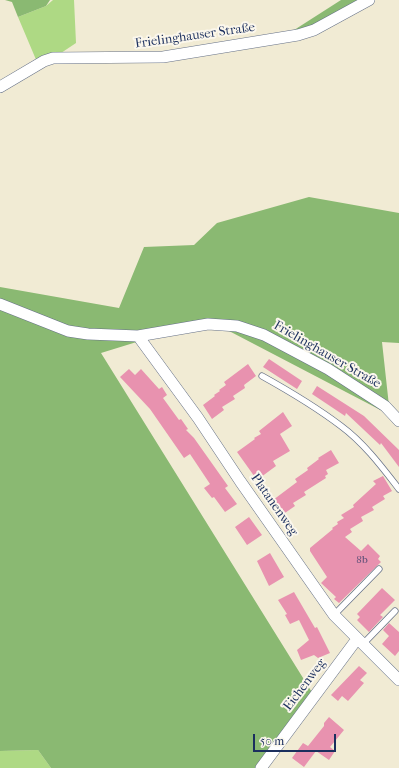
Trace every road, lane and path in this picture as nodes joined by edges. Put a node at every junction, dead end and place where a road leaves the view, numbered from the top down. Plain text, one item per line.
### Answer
1 (369, 0) edge
2 (0, 87) edge
3 (0, 304) edge
4 (138, 336) junction
5 (262, 376) dead end
6 (399, 422) edge
7 (399, 490) edge
8 (379, 569) dead end
9 (395, 611) dead end
10 (334, 615) junction
11 (360, 642) junction
12 (399, 680) edge
13 (261, 768) edge

1 - 2 street, Frielinghauser Straße
3 - 4 street, Frielinghauser Straße
4 - 6 street, Frielinghauser Straße
4 - 10 street, Platanenweg
5 - 7 lane
8 - 10 lane
9 - 11 lane
10 - 11 street, Platanenweg
11 - 12 street, Platanenweg
11 - 13 street, Eichenweg

